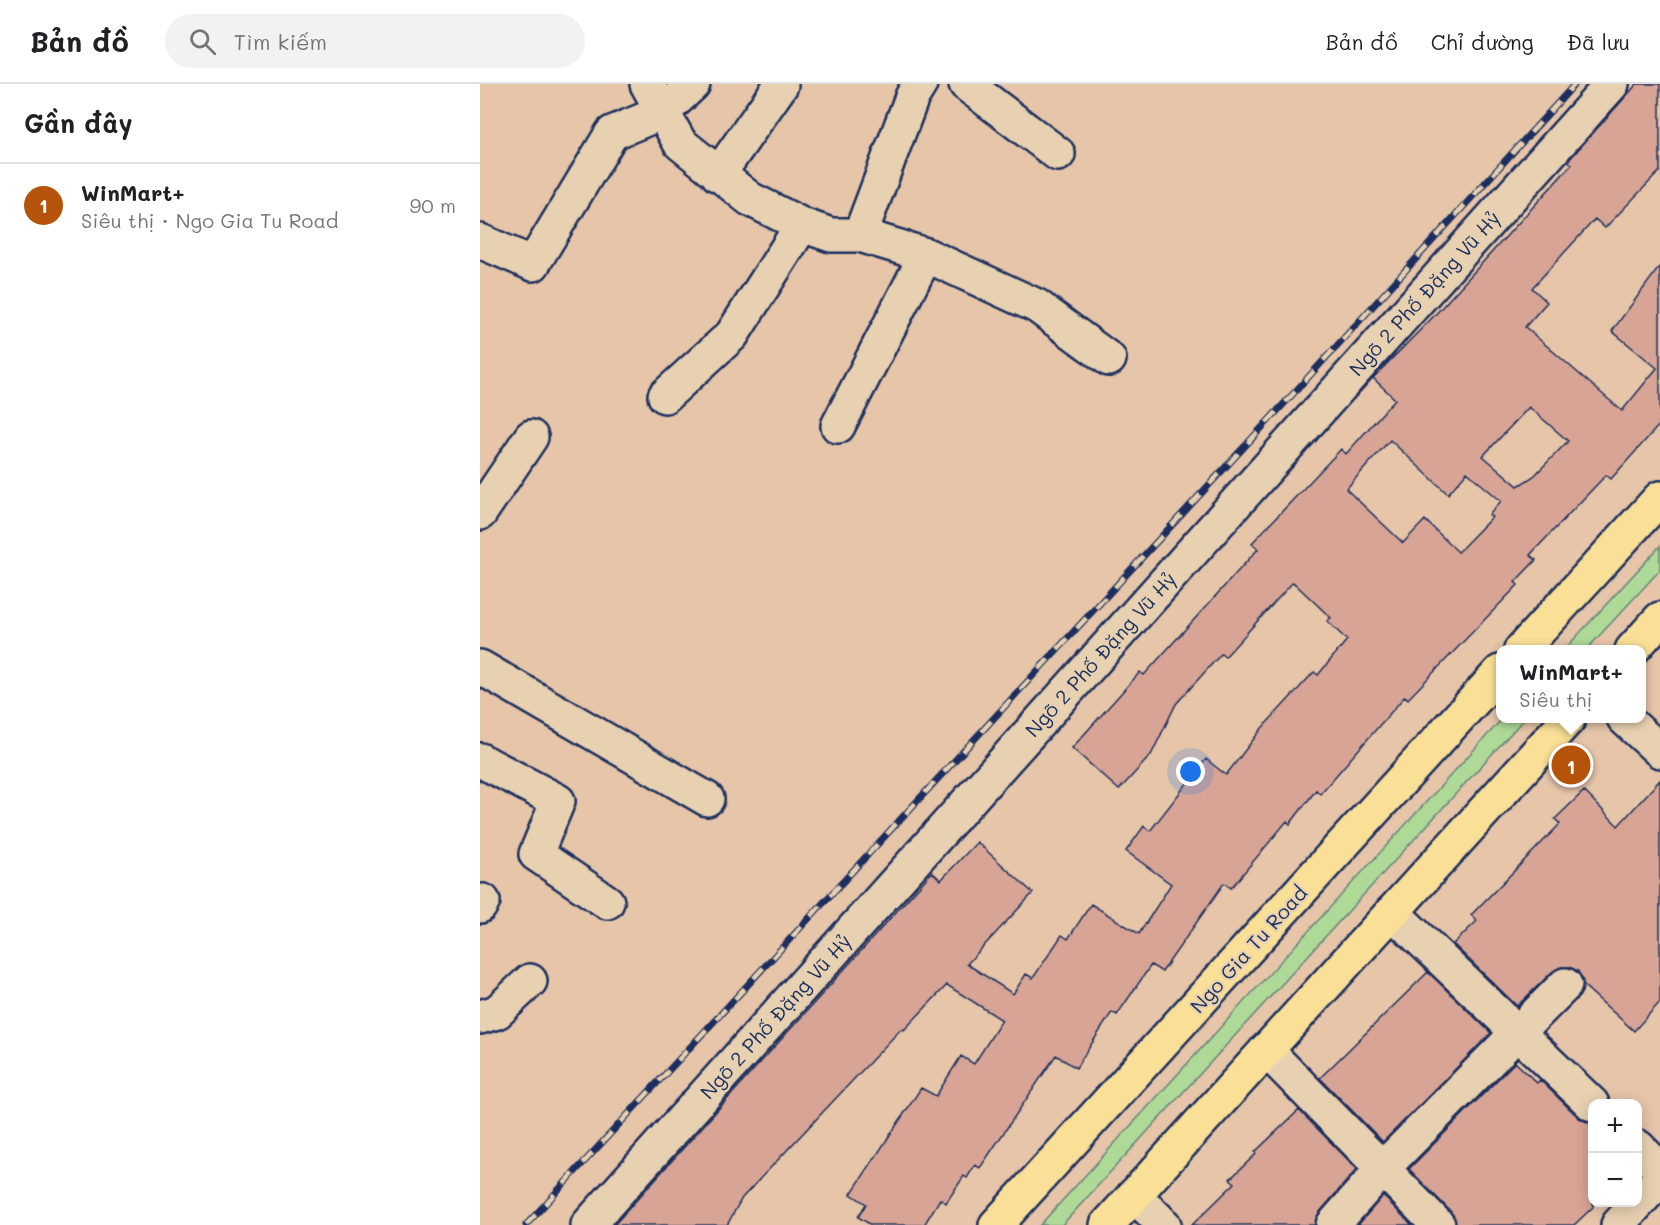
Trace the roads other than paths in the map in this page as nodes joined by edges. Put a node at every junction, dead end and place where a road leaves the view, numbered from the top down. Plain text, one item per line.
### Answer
1 (647, 84) edge
2 (693, 84) edge
3 (920, 84) edge
4 (966, 84) edge
5 (1612, 84) edge
6 (781, 85) edge
7 (663, 112) junction
8 (1058, 154) dead end
9 (718, 175) junction
10 (802, 225) junction
11 (860, 235) junction
12 (480, 241) edge
13 (926, 255) junction
14 (1109, 359) dead end
15 (665, 396) dead end
16 (838, 426) dead end
17 (531, 437) dead end
18 (1660, 498) edge
19 (480, 513) edge
20 (1660, 618) edge
21 (1526, 645) edge
22 (1636, 645) edge
23 (480, 667) edge
24 (1496, 676) edge
25 (1564, 723) edge
26 (1629, 723) edge
27 (1660, 751) edge
28 (480, 760) edge
29 (707, 799) dead end
30 (607, 902) dead end
31 (1392, 912) junction
32 (530, 981) dead end
33 (1565, 985) dead end
34 (480, 1017) edge
35 (1519, 1033) junction
36 (1266, 1050) junction
37 (1588, 1099) edge
38 (1642, 1151) edge
39 (1383, 1168) junction
40 (1660, 1169) edge
41 (1660, 1179) edge
42 (1134, 1195) junction
43 (588, 1225) edge
44 (996, 1225) edge
45 (1107, 1225) edge
46 (1164, 1225) edge
47 (1333, 1225) edge
48 (1438, 1225) edge
49 (1618, 1225) edge

1 - 7 street
2 - 7 street
3 - 11 street
4 - 8 street
5 - 43 street, Ngõ 2 Phố Đặng Vũ Hỷ
6 - 9 street
7 - 9 street
7 - 12 street
9 - 10 street
10 - 11 street
10 - 15 street
11 - 13 street
13 - 14 street
13 - 16 street
17 - 19 street
18 - 21 main road
20 - 22 main road
23 - 29 street
24 - 44 main road, Ngo Gia Tu Road
25 - 31 main road
26 - 27 street
28 - 30 street
31 - 35 street
31 - 36 main road
32 - 34 street
33 - 35 street
35 - 37 street
35 - 39 street
36 - 39 street
36 - 42 main road
38 - 40 street
39 - 47 street
39 - 48 street
41 - 49 street
42 - 45 main road
42 - 46 street

